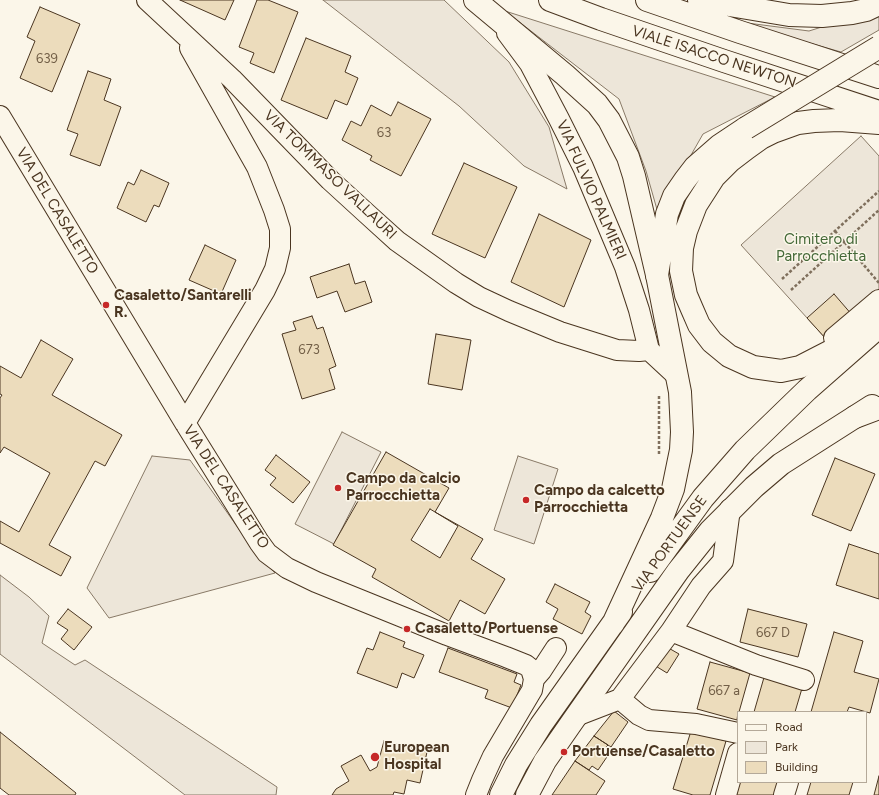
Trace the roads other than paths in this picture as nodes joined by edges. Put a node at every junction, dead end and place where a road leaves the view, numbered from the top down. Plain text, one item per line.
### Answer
1 (147, 0) edge
2 (550, 0) edge
3 (647, 0) edge
4 (699, 0) edge
5 (879, 4) edge
6 (482, 5) edge
7 (181, 33) junction
8 (879, 48) edge
9 (879, 77) edge
10 (879, 112) edge
11 (0, 116) edge
12 (879, 123) edge
13 (657, 275) junction
14 (879, 300) edge
15 (879, 320) edge
16 (879, 327) edge
17 (834, 338) dead end
18 (649, 350) junction
19 (677, 376) junction
20 (879, 401) edge
21 (879, 408) edge
22 (855, 417) junction
23 (185, 423) junction
24 (730, 509) junction
25 (613, 624) junction
26 (671, 631) junction
27 (556, 648) dead end
28 (534, 679) junction
29 (804, 680) dead end
30 (620, 699) junction
31 (576, 716) junction
32 (737, 733) edge
33 (737, 757) edge
34 (546, 760) junction
35 (788, 783) edge
36 (476, 795) edge
37 (502, 795) edge
38 (527, 795) edge
39 (539, 795) edge
40 (726, 795) edge
41 (784, 795) edge

1 - 7 street, VIA TOMMASO VALLAURI
2 - 10 main road, VIALE ISACCO NEWTON
3 - 9 main road
4 - 5 main road
6 - 13 main road
6 - 18 street, VIA FULVIO PALMIERI
7 - 18 street, VIA TOMMASO VALLAURI
7 - 23 street
8 - 13 main road, bridge
11 - 23 street, VIA DEL CASALETTO
12 - 15 main road
13 - 19 main road
14 - 17 street
16 - 25 main road, VIA PORTUENSE
18 - 19 street
19 - 25 main road
20 - 22 main road, VIA PORTUENSE
21 - 22 main road
22 - 24 main road, VIA PORTUENSE
23 - 28 street, VIA DEL CASALETTO
24 - 26 street
24 - 31 main road, VIA PORTUENSE
25 - 37 main road, VIA PORTUENSE
26 - 29 street
26 - 30 street
27 - 28 street
28 - 36 street
30 - 31 street
30 - 32 street
31 - 34 main road, VIA PORTUENSE
33 - 40 street
34 - 38 main road, VIA PORTUENSE
34 - 39 street
35 - 41 street

